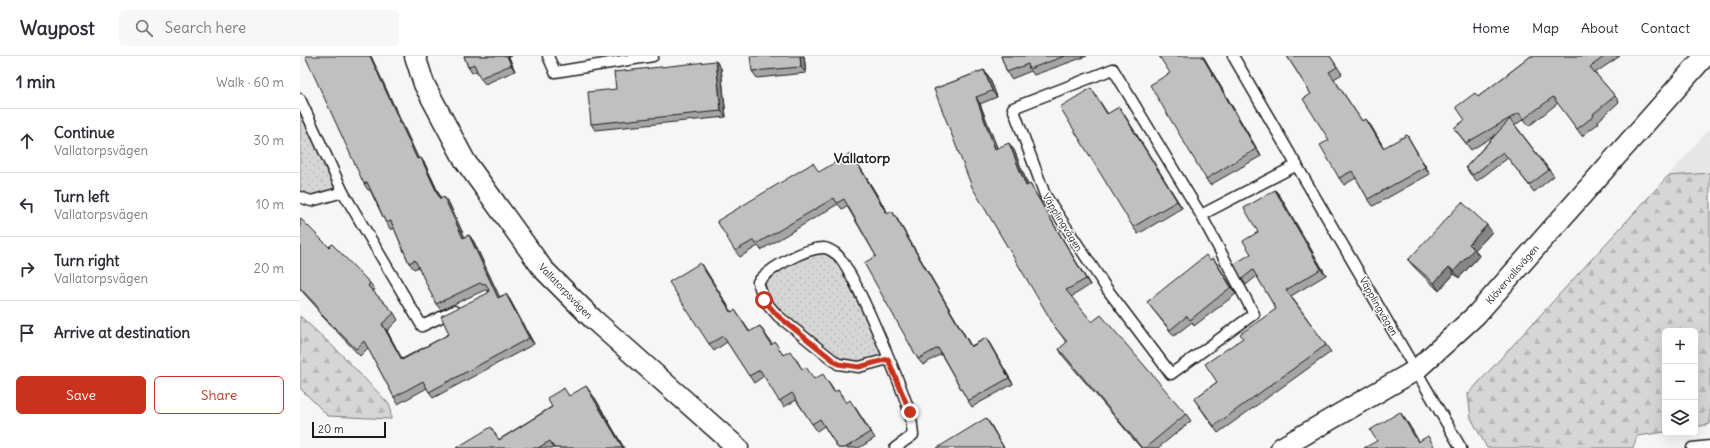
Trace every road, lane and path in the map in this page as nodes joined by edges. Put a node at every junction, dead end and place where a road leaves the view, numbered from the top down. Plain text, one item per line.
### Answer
1 (415, 56) edge
2 (548, 56) edge
3 (653, 56) edge
4 (1233, 56) edge
5 (1705, 56) edge
6 (300, 99) edge
7 (1297, 165) junction
8 (343, 192) junction
9 (300, 197) edge
10 (1201, 215) junction
11 (466, 306) edge
12 (888, 359) junction
13 (1416, 370) junction
14 (1710, 446) edge
15 (738, 448) edge
16 (895, 448) edge
17 (1282, 448) edge
18 (1461, 448) edge
19 (1692, 448) edge

1 - 15 street, Vallatorpsvägen
2 - 3 lane
4 - 7 lane, Väpplingvägen
5 - 13 street, Klövervallsvägen
6 - 8 lane
7 - 10 lane
7 - 13 lane, Väpplingvägen
8 - 9 lane
8 - 11 lane
10 - 10 lane, Väpplingvägen
12 - 12 lane
12 - 16 lane
13 - 17 street, Klövervallsvägen
13 - 18 lane, Väpplingvägen
14 - 19 lane

